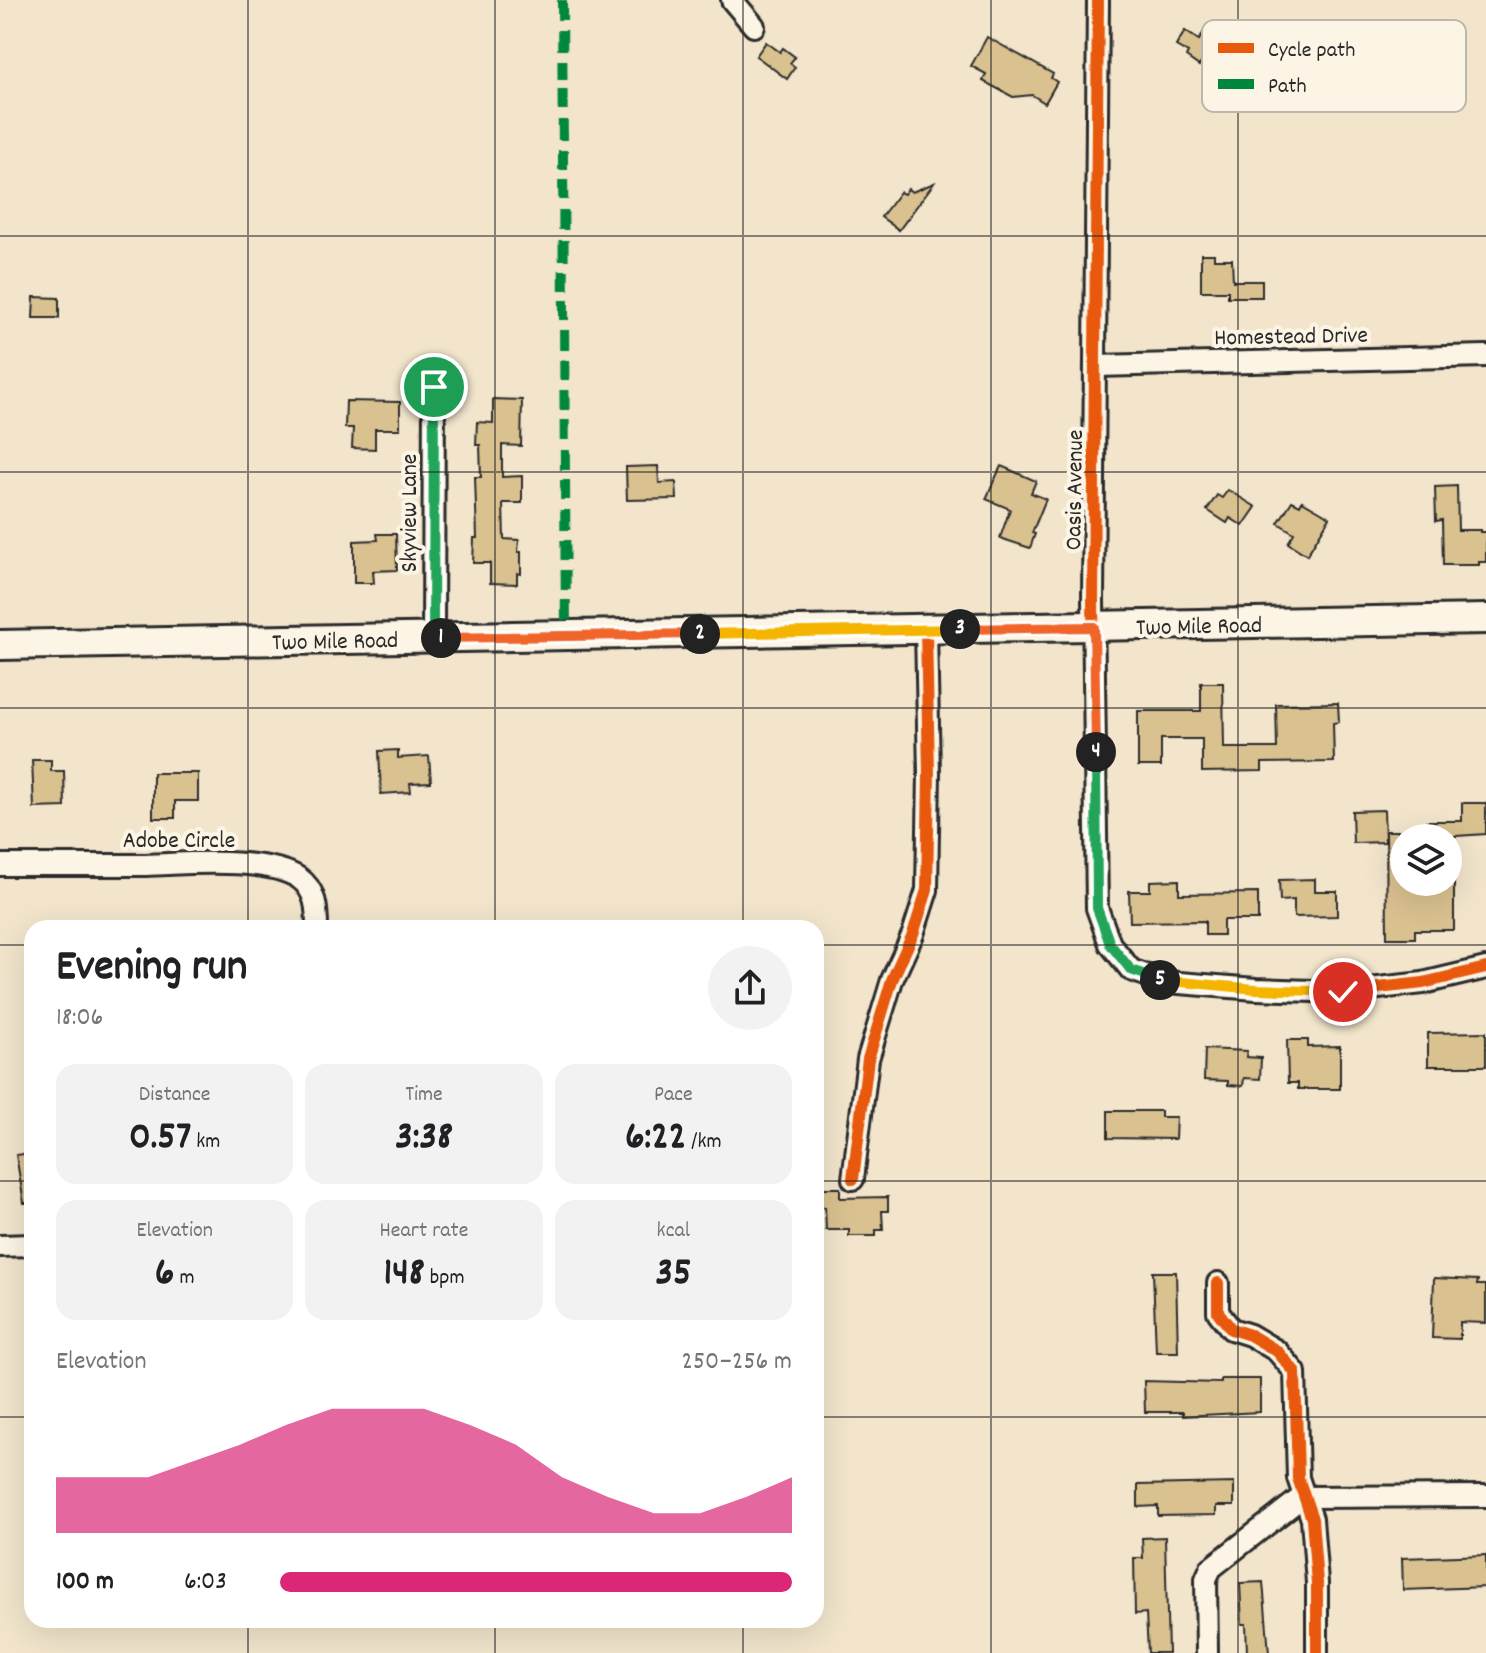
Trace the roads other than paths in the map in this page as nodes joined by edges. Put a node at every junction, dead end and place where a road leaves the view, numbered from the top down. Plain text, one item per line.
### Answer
1 (732, 0) edge
2 (1098, 0) edge
3 (754, 26) dead end
4 (1486, 356) edge
5 (1097, 366) junction
6 (434, 387) dead end
7 (1486, 619) edge
8 (1094, 627) junction
9 (926, 630) junction
10 (433, 638) junction
11 (0, 645) edge
12 (0, 865) edge
13 (317, 920) edge
14 (1486, 968) edge
15 (853, 1179) dead end
16 (24, 1245) edge
17 (0, 1246) edge
18 (1218, 1283) dead end
19 (1486, 1496) edge
20 (1302, 1497) junction
21 (1207, 1653) edge
22 (1317, 1653) edge

1 - 3 street
2 - 5 street, Oasis Avenue
4 - 5 street, Homestead Drive
5 - 8 street, Oasis Avenue
6 - 10 street, Skyview Lane
7 - 8 main road, Two Mile Road
8 - 9 main road, Two Mile Road
8 - 14 street, Oasis Avenue
9 - 10 main road, Two Mile Road
9 - 15 street
10 - 11 main road, Two Mile Road
12 - 13 street, Adobe Circle
16 - 17 street
18 - 20 street
19 - 20 street
20 - 21 street
20 - 22 street

